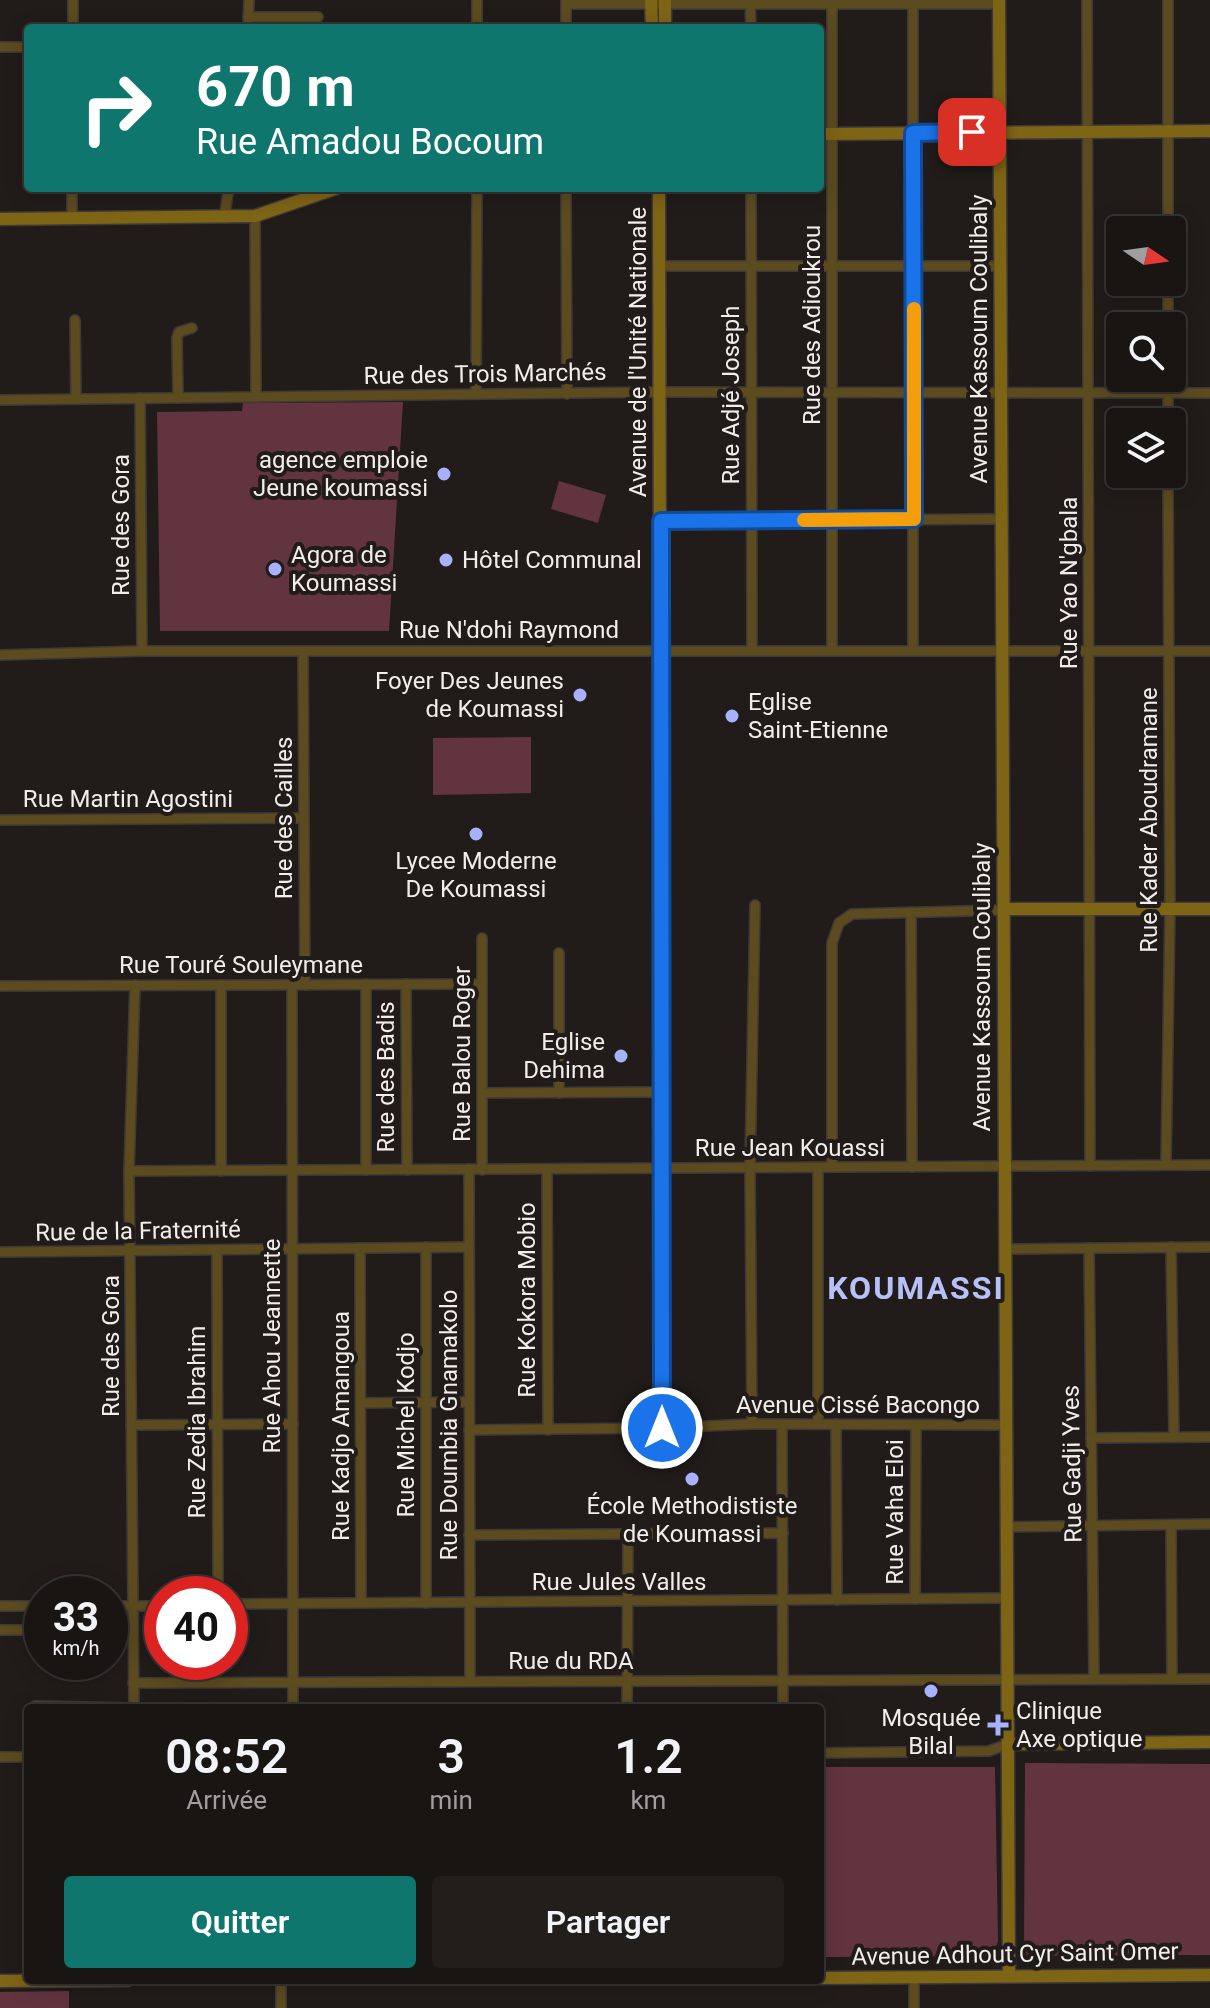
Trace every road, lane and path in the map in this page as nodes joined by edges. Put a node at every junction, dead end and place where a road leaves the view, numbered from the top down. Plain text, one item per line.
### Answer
1 (73, 0) edge
2 (249, 0) edge
3 (477, 0) edge
4 (1087, 0) edge
5 (1168, 0) edge
6 (566, 2) edge
7 (658, 2) edge
8 (750, 2) edge
9 (832, 2) edge
10 (913, 2) edge
11 (999, 2) edge
12 (248, 17) junction
13 (318, 17) dead end
14 (73, 24) edge
15 (248, 24) edge
16 (477, 24) edge
17 (566, 24) edge
18 (653, 24) edge
19 (664, 24) edge
20 (751, 24) edge
21 (0, 47) edge
22 (24, 47) edge
23 (1169, 131) junction
24 (1210, 131) edge
25 (1001, 132) junction
26 (1087, 132) junction
27 (913, 133) junction
28 (826, 134) edge
29 (72, 192) edge
30 (228, 192) edge
31 (325, 192) edge
32 (477, 192) edge
33 (566, 192) edge
34 (659, 192) edge
35 (751, 192) edge
36 (255, 216) junction
37 (1168, 216) edge
38 (224, 218) junction
39 (0, 219) edge
40 (72, 219) junction
41 (661, 266) junction
42 (751, 266) junction
43 (832, 266) junction
44 (914, 266) junction
45 (1000, 266) junction
46 (75, 320) dead end
47 (192, 328) dead end
48 (661, 392) junction
49 (751, 392) junction
50 (832, 392) junction
51 (914, 392) junction
52 (1001, 392) junction
53 (1088, 392) junction
54 (1168, 393) junction
55 (1210, 393) edge
56 (476, 394) junction
57 (567, 394) junction
58 (256, 397) junction
59 (140, 398) junction
60 (178, 398) junction
61 (76, 399) junction
62 (0, 400) edge
63 (1168, 408) edge
64 (1168, 488) edge
65 (914, 519) junction
66 (1002, 519) junction
67 (752, 520) junction
68 (832, 520) junction
69 (661, 521) junction
70 (661, 650) junction
71 (752, 650) junction
72 (832, 650) junction
73 (1002, 650) junction
74 (142, 651) junction
75 (303, 651) junction
76 (913, 651) junction
77 (1089, 651) junction
78 (1168, 651) junction
79 (1210, 651) edge
80 (0, 655) edge
81 (303, 818) junction
82 (0, 820) edge
83 (755, 905) dead end
84 (1088, 908) junction
85 (1170, 908) junction
86 (1210, 909) edge
87 (1004, 910) junction
88 (911, 912) junction
89 (482, 938) dead end
90 (559, 953) dead end
91 (292, 984) junction
92 (366, 984) junction
93 (406, 984) junction
94 (482, 984) junction
95 (135, 985) junction
96 (221, 985) junction
97 (305, 985) junction
98 (0, 986) edge
99 (662, 1092) junction
100 (482, 1093) junction
101 (559, 1093) junction
102 (1166, 1165) junction
103 (1210, 1165) edge
104 (1090, 1166) junction
105 (832, 1167) junction
106 (912, 1167) junction
107 (1005, 1167) junction
108 (662, 1168) junction
109 (750, 1168) junction
110 (818, 1168) junction
111 (469, 1169) junction
112 (547, 1169) junction
113 (292, 1170) junction
114 (366, 1170) junction
115 (407, 1170) junction
116 (482, 1170) junction
117 (129, 1171) junction
118 (221, 1171) junction
119 (426, 1247) junction
120 (469, 1247) junction
121 (1171, 1247) junction
122 (1210, 1247) edge
123 (360, 1248) junction
124 (1089, 1248) junction
125 (292, 1249) junction
126 (1006, 1249) junction
127 (217, 1250) junction
128 (131, 1251) junction
129 (0, 1252) edge
130 (469, 1402) junction
131 (361, 1403) junction
132 (426, 1403) junction
133 (217, 1424) junction
134 (293, 1424) junction
135 (752, 1424) junction
136 (782, 1424) junction
137 (818, 1424) junction
138 (836, 1424) junction
139 (131, 1425) junction
140 (916, 1425) junction
141 (1007, 1425) junction
142 (662, 1428) junction
143 (469, 1430) junction
144 (548, 1430) junction
145 (1174, 1437) junction
146 (1210, 1437) edge
147 (1091, 1438) junction
148 (1210, 1524) edge
149 (1171, 1525) junction
150 (1092, 1526) junction
151 (1007, 1527) junction
152 (783, 1533) junction
153 (469, 1535) junction
154 (628, 1535) junction
155 (218, 1576) edge
156 (1007, 1598) junction
157 (915, 1599) junction
158 (783, 1600) junction
159 (837, 1600) junction
160 (627, 1601) junction
161 (361, 1603) junction
162 (426, 1603) junction
163 (469, 1603) junction
164 (248, 1604) edge
165 (293, 1604) junction
166 (0, 1606) edge
167 (24, 1606) edge
168 (128, 1606) edge
169 (134, 1606) junction
170 (144, 1606) edge
171 (0, 1630) edge
172 (24, 1630) edge
173 (1008, 1679) junction
174 (1094, 1679) junction
175 (1172, 1679) junction
176 (1210, 1679) edge
177 (783, 1680) junction
178 (293, 1681) junction
179 (470, 1681) junction
180 (627, 1681) junction
181 (133, 1683) junction
182 (134, 1704) edge
183 (293, 1704) edge
184 (627, 1704) edge
185 (783, 1704) edge
186 (1210, 1742) edge
187 (1008, 1744) junction
188 (824, 1753) edge
189 (0, 1757) edge
190 (24, 1757) edge
191 (1009, 1975) junction
192 (1210, 1975) edge
193 (914, 1977) junction
194 (824, 1978) edge
195 (0, 1981) edge
196 (24, 1981) edge
197 (281, 1984) edge
198 (281, 2008) edge
199 (914, 2008) edge

1 - 14 street
2 - 12 street
3 - 16 street
4 - 26 street, Rue Yao N'gbala
5 - 23 street
6 - 7 street
6 - 17 street
7 - 8 street
7 - 18 street
7 - 19 street
8 - 9 street
8 - 20 street
9 - 10 street
9 - 28 street, Rue des Adioukrou
10 - 11 street
10 - 27 street
11 - 25 street, Avenue Kassoum Coulibaly
12 - 13 street
12 - 15 street
21 - 22 street
23 - 24 street
23 - 26 street
23 - 37 street
25 - 26 street
25 - 27 street
25 - 45 street, Avenue Kassoum Coulibaly
26 - 53 street, Rue Yao N'gbala
27 - 28 street
27 - 44 street
28 - 43 street, Rue des Adioukrou
29 - 40 street
30 - 38 street
31 - 36 street
32 - 56 street
33 - 57 street
34 - 41 street, Avenue de l'Unité Nationale
35 - 42 street, Rue Adjé Joseph
36 - 38 street
36 - 58 street
38 - 40 street
39 - 40 street
41 - 42 street
41 - 48 street, Avenue de l'Unité Nationale
42 - 43 street
42 - 49 street, Rue Adjé Joseph
43 - 44 street
43 - 50 street, Rue des Adioukrou
44 - 45 street
44 - 51 street
45 - 52 street, Avenue Kassoum Coulibaly
46 - 61 street
47 - 60 street
48 - 49 street, Rue des Trois Marchés
48 - 57 street, Rue des Trois Marchés
48 - 69 street, Avenue de l'Unité Nationale
49 - 50 street, Rue des Trois Marchés
49 - 67 street, Rue Adjé Joseph
50 - 51 street, Rue des Trois Marchés
50 - 68 street, Rue des Adioukrou
51 - 52 street, Rue des Trois Marchés
51 - 65 street
52 - 53 street, Rue des Trois Marchés
52 - 66 street, Avenue Kassoum Coulibaly
53 - 54 street, Rue des Trois Marchés
53 - 77 street, Rue Yao N'gbala
54 - 55 street, Rue des Trois Marchés
54 - 63 street
56 - 57 street, Rue des Trois Marchés
56 - 58 street, Rue des Trois Marchés
58 - 60 street, Rue des Trois Marchés
59 - 60 street, Rue des Trois Marchés
59 - 61 street, Rue des Trois Marchés
59 - 74 street, Rue des Gora
61 - 62 street, Rue des Trois Marchés
64 - 78 street, Rue Kader Aboudramane
65 - 66 street
65 - 68 street
65 - 76 street
66 - 73 street, Avenue Kassoum Coulibaly
67 - 68 street
67 - 69 street
67 - 71 street, Rue Adjé Joseph
68 - 72 street, Rue des Adioukrou
69 - 70 street, Avenue de l'Unité Nationale
70 - 71 street, Rue N'dohi Raymond
70 - 75 street, Rue N'dohi Raymond
70 - 99 street, Avenue de l'Unité Nationale
71 - 72 street, Rue N'dohi Raymond
72 - 76 street, Rue N'dohi Raymond
73 - 76 street, Rue N'dohi Raymond
73 - 77 street, Rue N'dohi Raymond
73 - 87 street, Avenue Kassoum Coulibaly
74 - 75 street, Rue N'dohi Raymond
74 - 80 street, Rue N'dohi Raymond
75 - 81 street, Rue des Cailles
77 - 78 street, Rue N'dohi Raymond
77 - 84 street, Rue Yao N'gbala
78 - 79 street, Rue N'dohi Raymond
78 - 85 street, Rue Kader Aboudramane
81 - 82 street, Rue Martin Agostini
81 - 97 street, Rue des Cailles
83 - 109 street
84 - 85 street
84 - 87 street
84 - 104 street, Rue Yao N'gbala
85 - 86 street
85 - 102 street, Rue Kader Aboudramane
87 - 88 street
87 - 107 street, Avenue Kassoum Coulibaly
88 - 105 street
88 - 106 street
89 - 94 street, Rue Balou Roger
90 - 101 street
91 - 96 street, Rue Touré Souleymane
91 - 97 street, Rue Touré Souleymane
91 - 113 street, Rue Ahou Jeannette
92 - 93 street, Rue Touré Souleymane
92 - 97 street, Rue Touré Souleymane
92 - 114 street
93 - 94 street, Rue Touré Souleymane
93 - 115 street, Rue des Badis
94 - 100 street, Rue Balou Roger
95 - 96 street, Rue Touré Souleymane
95 - 98 street, Rue Touré Souleymane
95 - 117 street, Rue des Gora
96 - 118 street
99 - 101 street
99 - 108 street, Avenue de l'Unité Nationale
100 - 101 street
100 - 116 street, Rue Balou Roger
102 - 103 street, Rue Jean Kouassi
102 - 104 street, Rue Jean Kouassi
104 - 107 street, Rue Jean Kouassi
105 - 106 street, Rue Jean Kouassi
105 - 110 street, Rue Jean Kouassi
106 - 107 street, Rue Jean Kouassi
107 - 126 street, Avenue Kassoum Coulibaly
108 - 109 street, Rue Jean Kouassi
108 - 112 street, Rue Jean Kouassi
108 - 142 street, Avenue de l'Unité Nationale
109 - 110 street, Rue Jean Kouassi
109 - 135 street
110 - 137 street
111 - 115 street, Rue Jean Kouassi
111 - 116 street, Rue Jean Kouassi
111 - 120 street, Rue Doumbia Gnamakolo
112 - 116 street, Rue Jean Kouassi
112 - 144 street, Rue Kokora Mobio
113 - 114 street, Rue Jean Kouassi
113 - 118 street, Rue Jean Kouassi
113 - 125 street, Rue Ahou Jeannette
114 - 115 street, Rue Jean Kouassi
117 - 118 street, Rue Jean Kouassi
117 - 128 street, Rue des Gora
119 - 120 street, Rue de la Fraternité
119 - 123 street, Rue de la Fraternité
119 - 132 street, Rue Michel Kodjo
120 - 130 street, Rue Doumbia Gnamakolo
121 - 122 street
121 - 124 street
121 - 145 street
123 - 125 street, Rue de la Fraternité
123 - 131 street, Rue Kadjo Amangoua
124 - 126 street
124 - 147 street, Rue Gadji Yves
125 - 127 street, Rue de la Fraternité
125 - 134 street, Rue Ahou Jeannette
126 - 141 street, Avenue Kassoum Coulibaly
127 - 128 street, Rue de la Fraternité
127 - 133 street, Rue Zedia Ibrahim
128 - 129 street, Rue de la Fraternité
128 - 139 street, Rue des Gora
130 - 132 street
130 - 143 street, Rue Doumbia Gnamakolo
131 - 132 street
131 - 161 street, Rue Kadjo Amangoua
132 - 162 street, Rue Michel Kodjo
133 - 134 street
133 - 139 street
133 - 155 street, Rue Zedia Ibrahim
134 - 165 street, Rue Ahou Jeannette
135 - 136 street, Avenue Cissé Bacongo
135 - 142 street, Avenue Cissé Bacongo
136 - 137 street, Avenue Cissé Bacongo
136 - 152 street
137 - 138 street, Avenue Cissé Bacongo
138 - 140 street, Avenue Cissé Bacongo
138 - 159 street
139 - 169 street, Rue des Gora
140 - 141 street, Avenue Cissé Bacongo
140 - 157 street, Rue Vaha Eloi
141 - 151 street, Avenue Kassoum Coulibaly
142 - 144 street, Avenue Cissé Bacongo
143 - 144 street, Avenue Cissé Bacongo
143 - 153 street, Rue Doumbia Gnamakolo
145 - 146 street
145 - 147 street
147 - 150 street, Rue Gadji Yves
148 - 149 street
149 - 150 street
149 - 175 street
150 - 151 street
150 - 174 street, Rue Gadji Yves
151 - 156 street, Avenue Kassoum Coulibaly
152 - 154 street
152 - 158 street
153 - 154 street
153 - 163 street, Rue Doumbia Gnamakolo
154 - 160 street
156 - 157 street, Rue Jules Valles
156 - 173 street, Avenue Kassoum Coulibaly
157 - 159 street, Rue Jules Valles
158 - 159 street, Rue Jules Valles
158 - 160 street, Rue Jules Valles
158 - 177 street
160 - 163 street, Rue Jules Valles
160 - 180 street
161 - 162 street, Rue Jules Valles
161 - 165 street, Rue Jules Valles
162 - 163 street, Rue Jules Valles
163 - 179 street, Rue Doumbia Gnamakolo
164 - 165 street, Rue Jules Valles
165 - 178 street, Rue Ahou Jeannette
166 - 167 street
168 - 169 street
169 - 170 street
169 - 181 street, Rue des Gora
171 - 172 street
173 - 174 street, Rue du RDA
173 - 177 street, Rue du RDA
173 - 187 street, Avenue Kassoum Coulibaly
174 - 175 street, Rue du RDA
175 - 176 street, Rue du RDA
177 - 180 street, Rue du RDA
177 - 185 street
178 - 179 street, Rue du RDA
178 - 181 street, Rue du RDA
178 - 183 street, Rue Ahou Jeannette
179 - 180 street, Rue du RDA
180 - 184 street
181 - 182 street, Rue des Gora
186 - 187 street
187 - 188 street
187 - 191 street, Avenue Kassoum Coulibaly
189 - 190 street
191 - 192 street, Avenue Adhout Cyr Saint Omer
191 - 193 street, Avenue Adhout Cyr Saint Omer
193 - 194 street, Avenue Adhout Cyr Saint Omer
193 - 199 street
195 - 196 street
197 - 198 street

